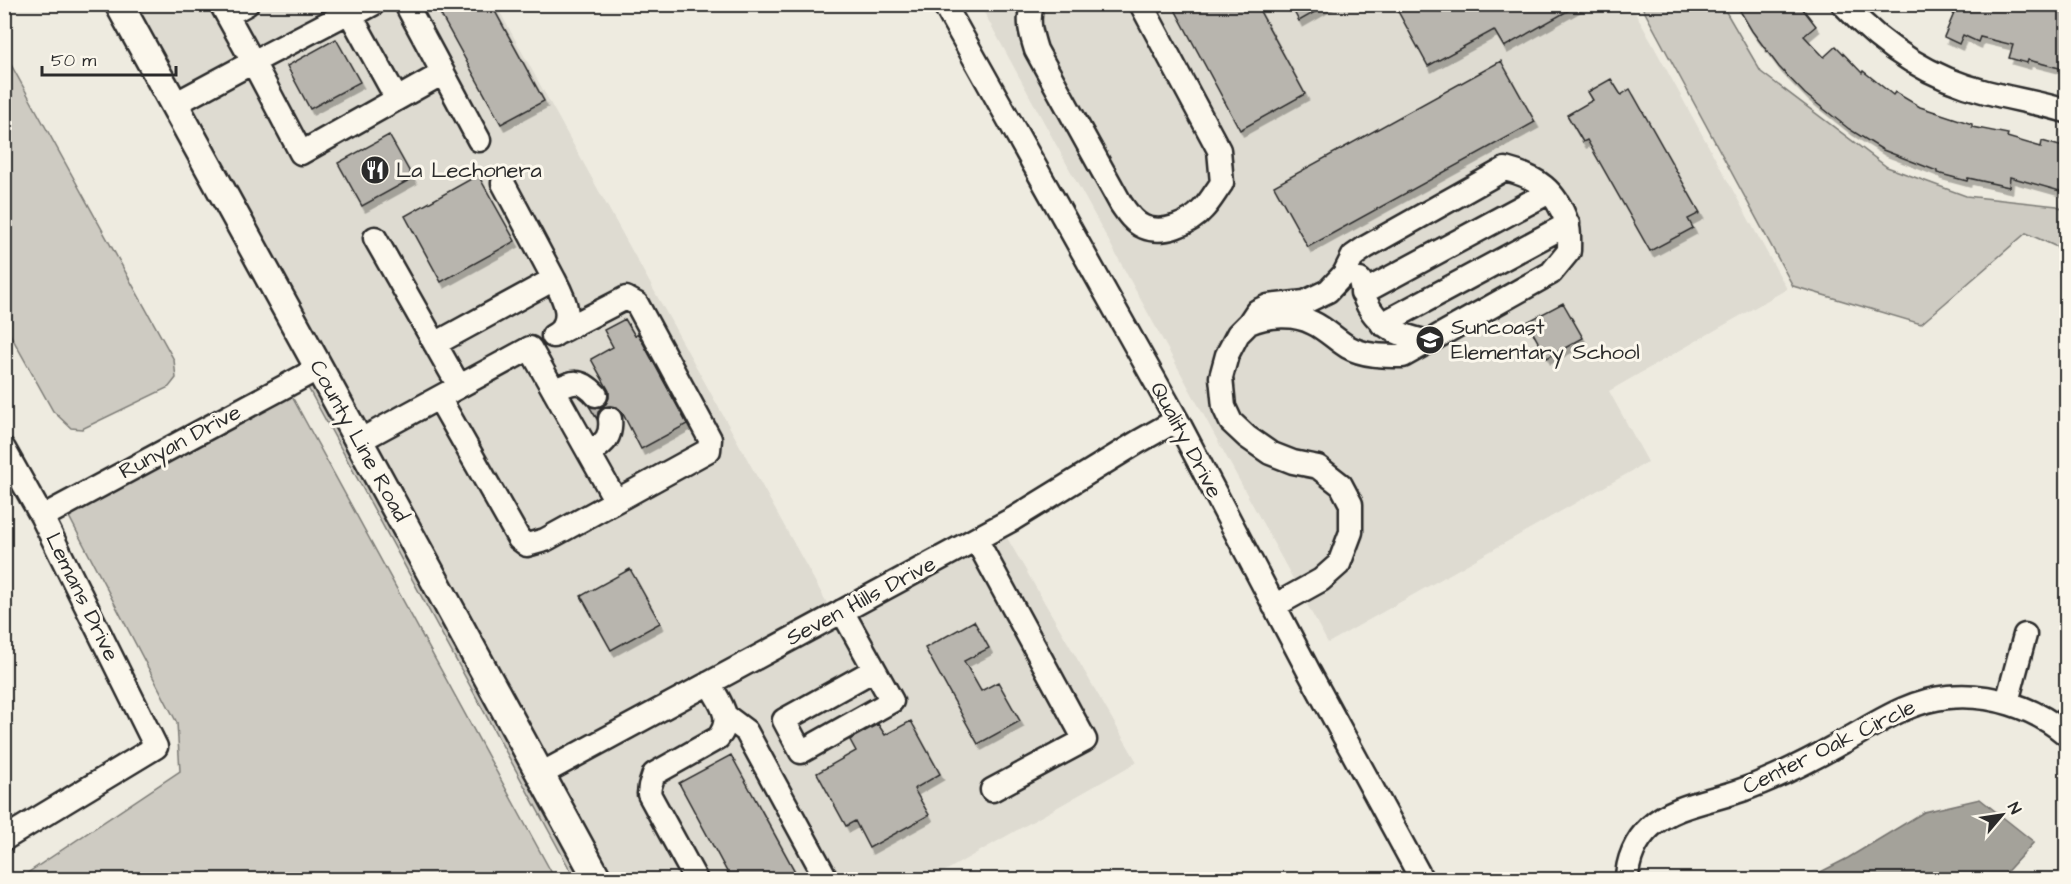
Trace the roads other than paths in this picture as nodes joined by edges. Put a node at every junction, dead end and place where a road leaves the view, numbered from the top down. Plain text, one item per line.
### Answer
1 (119, 4) edge
2 (373, 4) edge
3 (406, 4) edge
4 (944, 4) edge
5 (1032, 4) edge
6 (1140, 4) edge
7 (1843, 4) edge
8 (232, 8) edge
9 (347, 8) edge
10 (253, 62) junction
11 (443, 73) junction
12 (397, 99) junction
13 (173, 105) junction
14 (2067, 111) edge
15 (479, 140) dead end
16 (503, 183) dead end
17 (1549, 192) junction
18 (1568, 224) junction
19 (375, 238) dead end
20 (1366, 247) junction
21 (554, 279) junction
22 (1362, 293) junction
23 (1250, 322) junction
24 (1382, 324) junction
25 (560, 332) junction
26 (1430, 342) junction
27 (435, 344) junction
28 (530, 348) junction
29 (319, 368) junction
30 (459, 387) junction
31 (554, 391) junction
32 (596, 395) dead end
33 (439, 398) junction
34 (610, 419) dead end
35 (1177, 420) junction
36 (359, 441) junction
37 (4, 449) edge
38 (590, 453) junction
39 (616, 501) junction
40 (42, 517) junction
41 (976, 539) junction
42 (1274, 606) junction
43 (842, 611) junction
44 (2025, 635) dead end
45 (874, 670) dead end
46 (709, 684) junction
47 (2007, 702) junction
48 (726, 716) junction
49 (2067, 734) edge
50 (541, 774) junction
51 (992, 790) dead end
52 (4, 839) edge
53 (598, 879) edge
54 (696, 879) edge
55 (827, 879) edge
56 (1422, 879) edge
57 (1627, 879) edge

1 - 13 main road, County Line Road
2 - 9 street
3 - 11 street
4 - 35 street, Quality Drive
5 - 6 street
7 - 14 street
8 - 10 street
9 - 10 street
9 - 12 street
10 - 12 street
10 - 13 street
11 - 12 street
11 - 15 street
13 - 29 main road, County Line Road
16 - 21 street
17 - 18 street
17 - 20 street
17 - 22 street
18 - 24 street
18 - 26 street
19 - 27 street
20 - 22 street
20 - 23 street
21 - 25 street
21 - 27 street
22 - 24 street
23 - 26 street
23 - 42 street
24 - 26 street
25 - 28 street
25 - 39 street
27 - 30 street
28 - 30 street
28 - 31 street
29 - 36 main road, County Line Road
29 - 40 street, Runyan Drive
30 - 33 street
31 - 32 street
31 - 38 street
33 - 36 street
33 - 39 street
34 - 38 street
35 - 41 street, Seven Hills Drive
35 - 42 street, Quality Drive
36 - 50 main road, County Line Road
37 - 40 street, Lemans Drive
38 - 39 street
40 - 52 street, Lemans Drive
41 - 43 street, Seven Hills Drive
41 - 51 street
42 - 56 street, Quality Drive
43 - 45 street
43 - 46 street, Seven Hills Drive
44 - 47 street
46 - 48 street
46 - 50 street, Seven Hills Drive
47 - 49 street, Center Oak Circle
47 - 57 street, Center Oak Circle
48 - 54 street
48 - 55 street
50 - 53 main road, County Line Road

